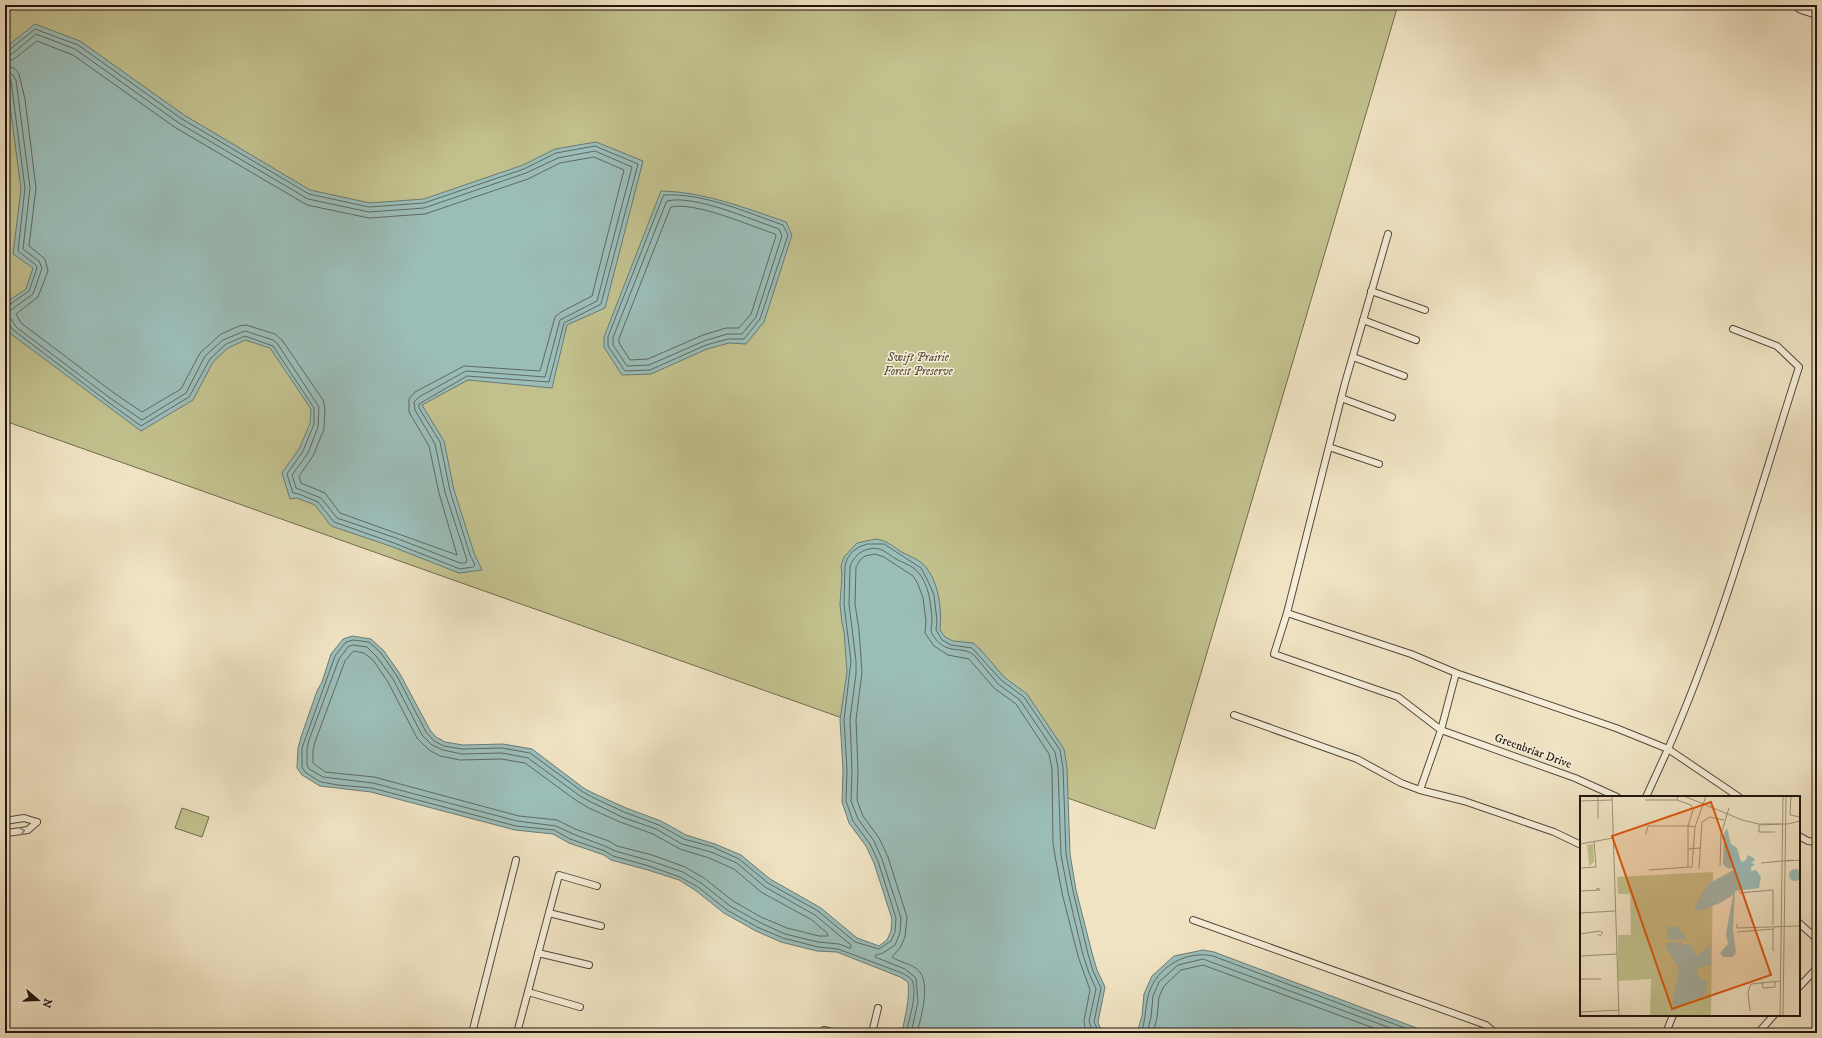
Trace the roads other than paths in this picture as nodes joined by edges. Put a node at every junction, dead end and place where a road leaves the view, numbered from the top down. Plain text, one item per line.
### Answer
1 (1802, 5) edge
2 (1817, 10) edge
3 (1388, 234) dead end
4 (1371, 291) junction
5 (1426, 310) dead end
6 (1363, 320) junction
7 (1733, 329) dead end
8 (1416, 340) dead end
9 (1353, 357) junction
10 (1404, 376) dead end
11 (1342, 398) junction
12 (1392, 417) dead end
13 (1329, 447) junction
14 (1379, 464) dead end
15 (1287, 613) junction
16 (1456, 673) junction
17 (1234, 715) dead end
18 (1441, 730) junction
19 (1668, 749) junction
20 (1420, 790) junction
21 (1615, 796) edge
22 (1646, 796) edge
23 (1738, 796) edge
24 (5, 820) edge
25 (5, 831) edge
26 (1800, 837) edge
27 (1817, 842) edge
28 (1580, 845) edge
29 (516, 860) dead end
30 (597, 886) dead end
31 (549, 913) junction
32 (1193, 920) dead end
33 (1800, 924) edge
34 (601, 926) dead end
35 (1817, 939) edge
36 (538, 953) junction
37 (589, 965) dead end
38 (1817, 968) edge
39 (1800, 986) edge
40 (528, 992) junction
41 (580, 1007) dead end
42 (878, 1008) dead end
43 (1673, 1016) edge
44 (1773, 1016) edge
45 (824, 1030) dead end
46 (472, 1033) edge
47 (517, 1033) edge
48 (836, 1033) edge
49 (872, 1033) edge
50 (1495, 1033) edge
51 (1666, 1033) edge
52 (1758, 1033) edge

1 - 2 street
3 - 4 lane
4 - 5 lane
4 - 6 lane
6 - 8 lane
6 - 9 lane
7 - 19 lane
9 - 10 lane
9 - 11 lane
11 - 12 lane
11 - 13 lane
13 - 14 lane
13 - 15 lane
15 - 16 lane
15 - 18 lane, Greenbriar Drive
16 - 18 lane
16 - 19 lane
17 - 20 lane
18 - 20 lane
18 - 21 lane, Greenbriar Drive
19 - 22 lane
19 - 23 lane
20 - 28 lane
25 -> 24 lane
26 - 27 lane
29 - 46 lane
30 - 31 lane
31 - 34 lane
31 - 36 lane
32 - 50 lane
33 - 35 lane
36 - 37 lane
36 - 40 lane
38 - 39 lane
40 - 41 lane
40 - 47 lane
42 - 49 lane
43 - 51 lane
44 - 52 lane
45 - 48 lane

